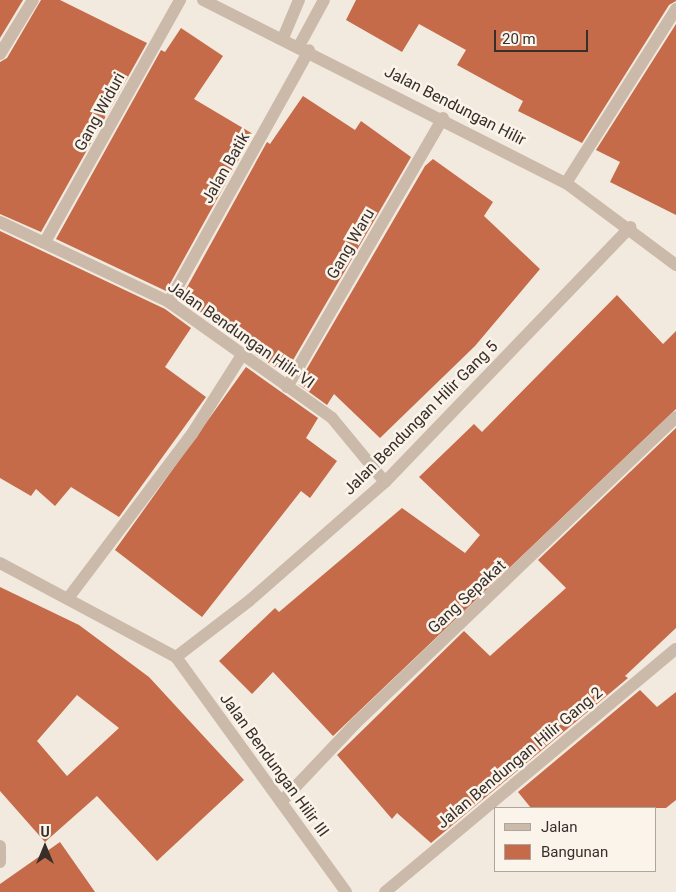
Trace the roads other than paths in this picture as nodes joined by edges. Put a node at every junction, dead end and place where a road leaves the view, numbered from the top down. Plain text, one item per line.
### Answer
1 (33, 0) edge
2 (180, 0) edge
3 (203, 0) edge
4 (299, 0) edge
5 (324, 0) edge
6 (676, 9) edge
7 (282, 38) junction
8 (304, 48) junction
9 (0, 54) edge
10 (443, 118) junction
11 (566, 183) junction
12 (0, 222) edge
13 (630, 227) junction
14 (46, 240) junction
15 (676, 265) edge
16 (169, 302) junction
17 (242, 355) junction
18 (287, 387) junction
19 (676, 417) edge
20 (385, 482) junction
21 (0, 563) edge
22 (69, 596) junction
23 (676, 649) edge
24 (176, 657) junction
25 (281, 802) junction
26 (0, 846) edge
27 (0, 862) edge
28 (346, 892) edge
29 (385, 892) edge

1 - 9 street
2 - 14 street, Gang Widuri
3 - 7 street, Jalan Bendungan Hilir
4 - 7 street
5 - 8 street, Jalan Batik
6 - 11 street
7 - 8 street, Jalan Bendungan Hilir
8 - 10 street, Jalan Bendungan Hilir
8 - 16 street, Jalan Batik
10 - 11 street, Jalan Bendungan Hilir
10 - 18 street, Gang Waru
11 - 13 street, Jalan Bendungan Hilir
12 - 14 street, Jalan Bendungan Hilir VI
13 - 15 street, Jalan Bendungan Hilir
13 - 20 street, Jalan Bendungan Hilir Gang 5
14 - 16 street, Jalan Bendungan Hilir VI
16 - 17 street, Jalan Bendungan Hilir VI
17 - 18 street, Jalan Bendungan Hilir VI
17 - 22 street
18 - 20 street, Jalan Bendungan Hilir VI
19 - 25 street, Gang Sepakat
20 - 24 street, Jalan Bendungan Hilir Gang 5
21 - 22 street
22 - 24 street
23 - 29 street, Jalan Bendungan Hilir Gang 2
24 - 25 street, Jalan Bendungan Hilir III
25 - 28 street, Jalan Bendungan Hilir III
26 - 27 street

